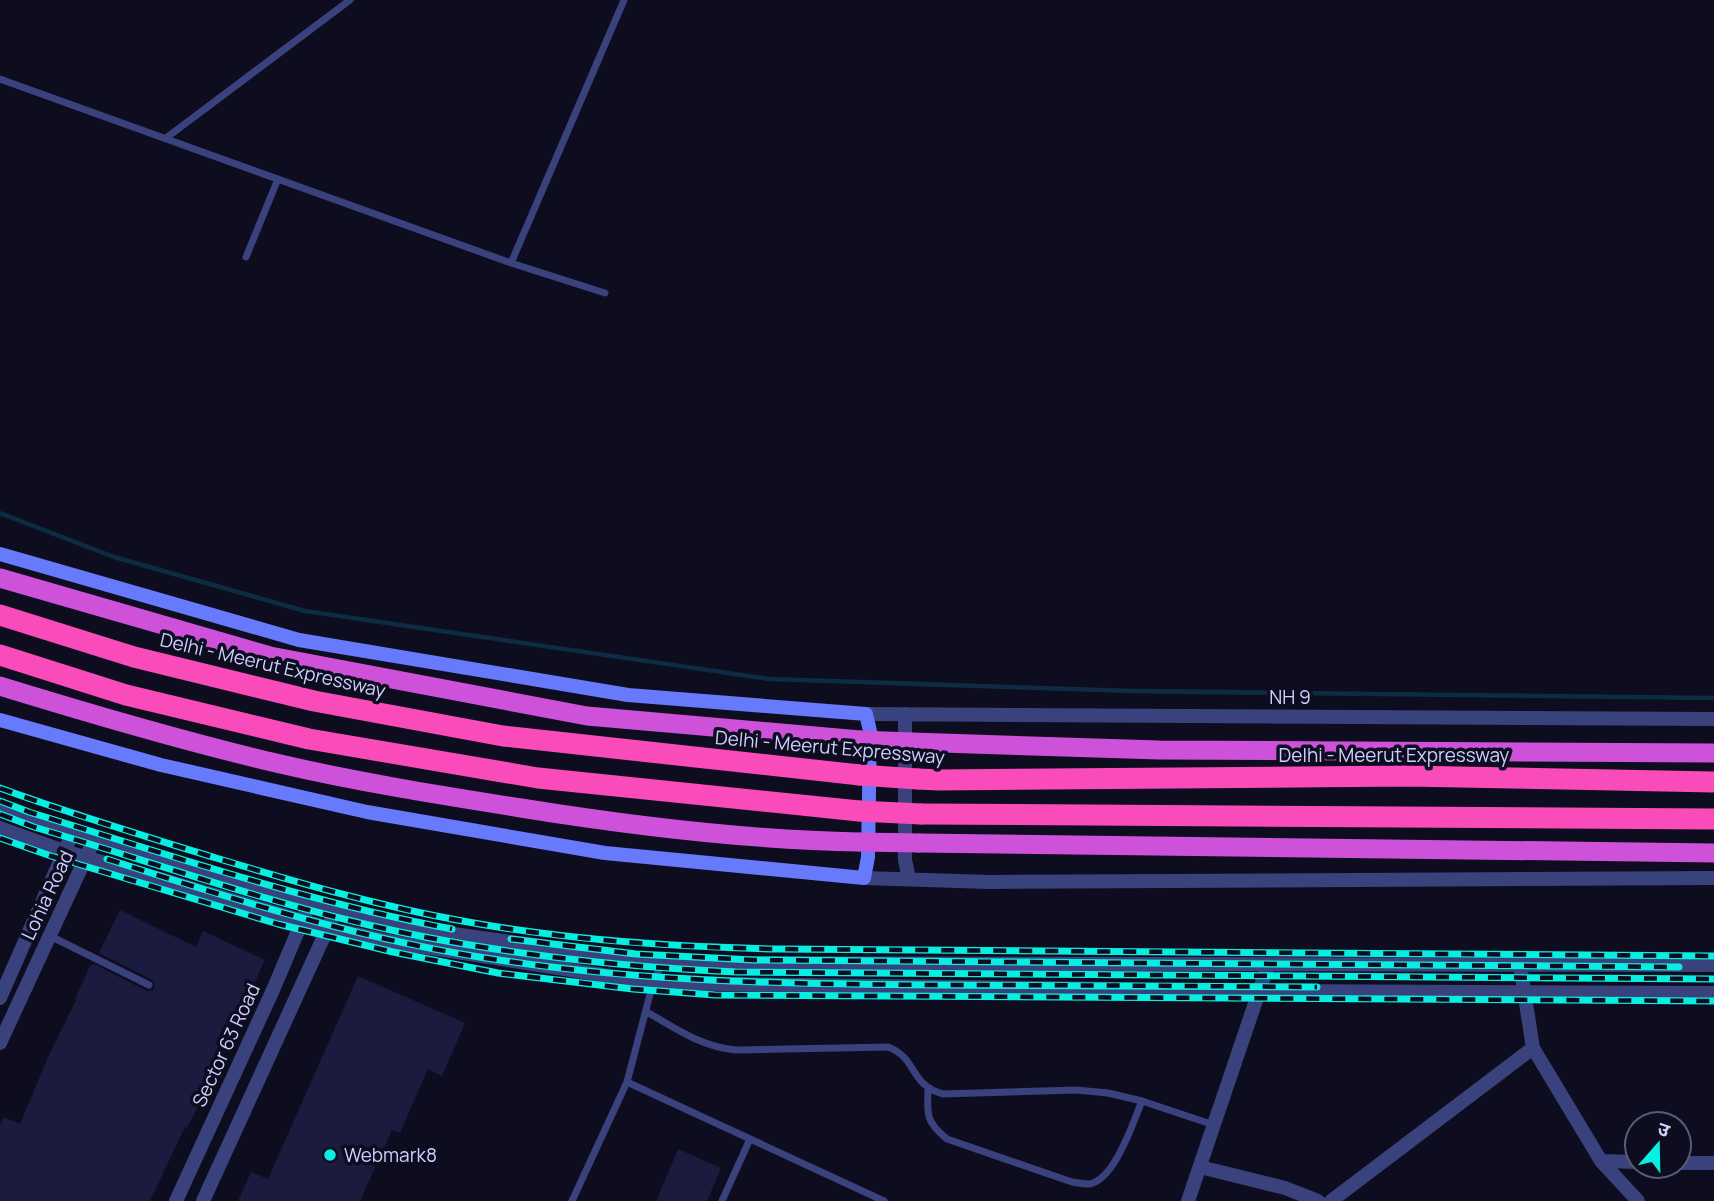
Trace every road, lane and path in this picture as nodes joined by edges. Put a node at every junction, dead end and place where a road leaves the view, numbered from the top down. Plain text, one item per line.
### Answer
1 (350, 0) edge
2 (624, 0) edge
3 (0, 79) edge
4 (166, 138) junction
5 (278, 179) junction
6 (246, 257) dead end
7 (511, 263) junction
8 (605, 293) dead end
9 (0, 554) edge
10 (0, 578) edge
11 (0, 615) edge
12 (0, 655) edge
13 (0, 686) edge
14 (866, 714) junction
15 (905, 714) junction
16 (1714, 719) edge
17 (0, 720) edge
18 (1714, 753) edge
19 (1714, 782) edge
20 (0, 809) edge
21 (1714, 819) edge
22 (0, 828) edge
23 (72, 834) junction
24 (94, 840) junction
25 (64, 851) junction
26 (1714, 853) edge
27 (86, 857) junction
28 (864, 878) junction
29 (1714, 878) edge
30 (909, 879) junction
31 (309, 903) junction
32 (334, 910) junction
33 (303, 920) junction
34 (328, 928) junction
35 (49, 936) junction
36 (662, 963) junction
37 (1268, 965) junction
38 (1520, 965) junction
39 (1714, 965) edge
40 (653, 983) junction
41 (149, 985) dead end
42 (273, 990) junction
43 (1261, 991) junction
44 (1523, 991) junction
45 (1714, 993) edge
46 (0, 998) edge
47 (295, 999) junction
48 (647, 1012) junction
49 (0, 1043) edge
50 (1533, 1048) junction
51 (627, 1082) junction
52 (928, 1090) junction
53 (1142, 1101) junction
54 (1214, 1125) junction
55 (750, 1139) junction
56 (1601, 1161) junction
57 (1623, 1162) edge
58 (1693, 1163) edge
59 (1714, 1163) edge
60 (1200, 1167) junction
61 (176, 1201) edge
62 (202, 1201) edge
63 (572, 1201) edge
64 (722, 1201) edge
65 (884, 1201) edge
66 (1188, 1201) edge
67 (1318, 1201) edge
68 (1331, 1201) edge
69 (1638, 1201) edge

1 - 4 lane
2 - 7 lane
3 - 4 lane
4 - 5 lane
5 - 6 lane
5 - 7 lane
7 - 8 lane
9 - 14 main road
10 - 18 highway, bridge
11 - 19 highway, Delhi - Meerut Expressway, bridge
12 - 21 highway, bridge
13 - 26 highway, bridge
14 - 15 street, NH 9
14 - 28 main road
15 - 16 street, NH 9
15 - 30 street
17 - 28 main road
20 - 23 street
22 - 25 street
23 - 24 street
23 - 25 street, Lohia Road
24 - 27 street, Lohia Road
24 - 31 street
25 - 27 street
25 - 46 street, Lohia Road
27 - 33 street
27 - 35 street, Lohia Road
28 - 30 street
29 - 30 street
31 - 32 street
31 - 33 street, Sector 63 Road
32 - 34 street
32 - 36 street
33 - 34 street
33 - 42 street, Sector 63 Road
34 - 40 street
34 - 47 street
35 - 41 lane
35 - 49 street, Lohia Road
36 - 37 street
36 - 40 lane
37 - 38 street
37 - 43 street
38 - 39 street
38 - 44 street
40 - 43 street
40 - 48 lane
42 - 47 street
42 - 61 street, Sector 63 Road
43 - 44 street
43 - 54 street
44 - 45 street
44 - 50 street
47 - 62 street
48 - 51 lane
48 - 52 lane
50 - 56 street
50 - 68 street
51 - 55 lane
51 - 63 lane
52 - 53 lane
52 - 53 lane
53 - 54 lane
54 - 60 street
55 - 64 lane
55 - 65 lane
56 - 57 street
56 - 69 street
58 - 59 street
60 - 66 street
60 - 67 street

